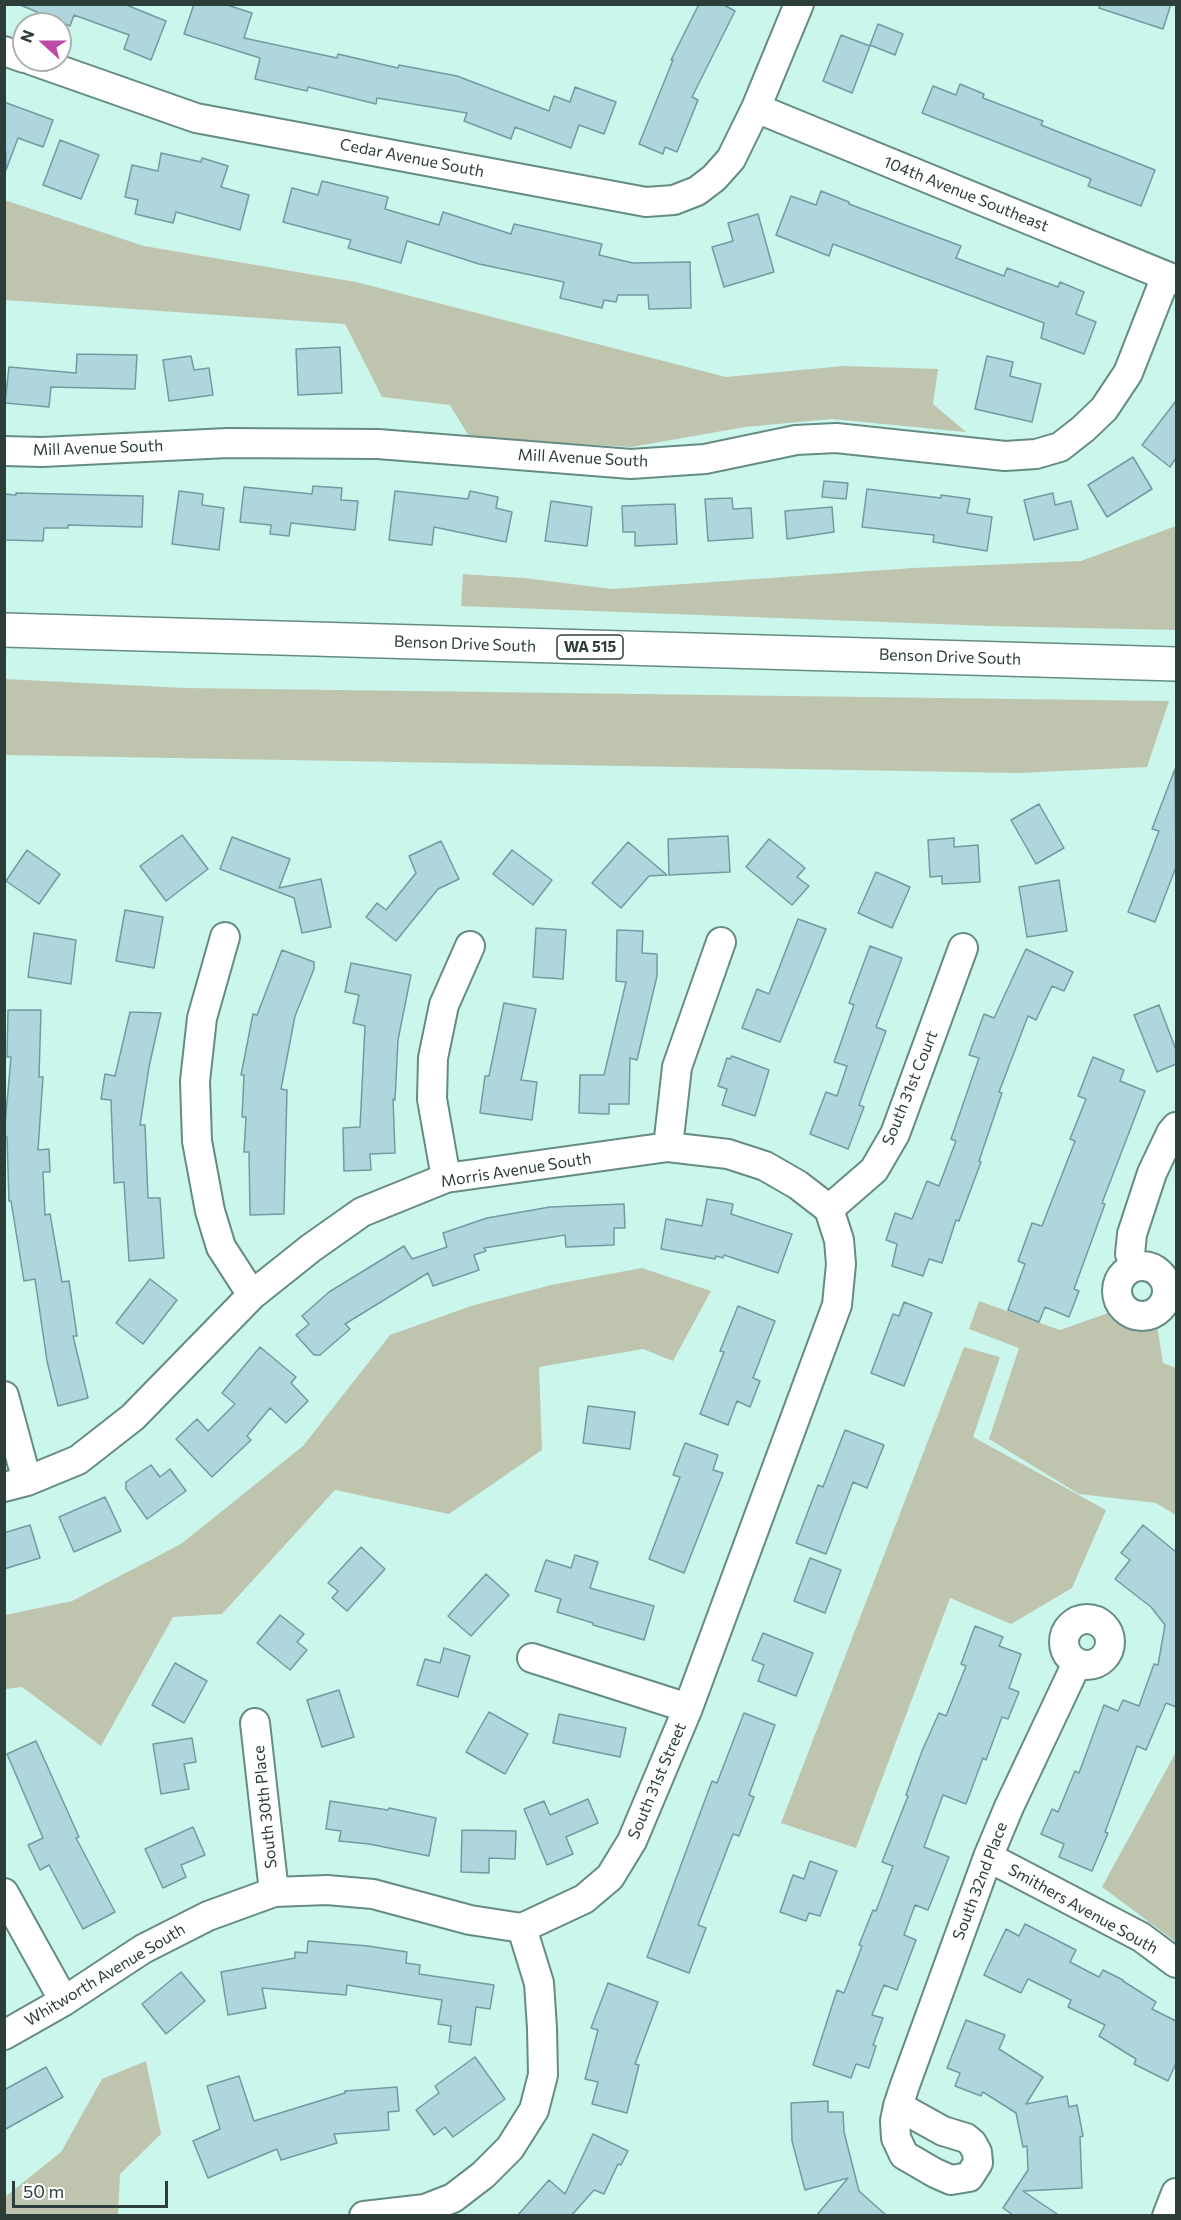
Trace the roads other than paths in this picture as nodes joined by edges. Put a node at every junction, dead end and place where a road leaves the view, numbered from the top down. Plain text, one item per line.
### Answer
1 (798, 4) edge
2 (64, 72) edge
3 (756, 108) junction
4 (1171, 278) edge
5 (4, 451) edge
6 (4, 630) edge
7 (1176, 664) edge
8 (225, 937) dead end
9 (721, 942) dead end
10 (470, 946) dead end
11 (963, 948) dead end
12 (1176, 1127) edge
13 (668, 1148) junction
14 (446, 1178) junction
15 (828, 1209) junction
16 (1135, 1267) dead end
17 (252, 1295) junction
18 (4, 1396) edge
19 (16, 1484) edge
20 (532, 1658) dead end
21 (1077, 1663) dead end
22 (688, 1708) junction
23 (255, 1723) dead end
24 (988, 1857) junction
25 (274, 1892) junction
26 (4, 1893) edge
27 (522, 1928) junction
28 (1176, 1963) edge
29 (64, 2001) junction
30 (4, 2035) edge
31 (898, 2106) dead end
32 (1176, 2193) edge
33 (364, 2216) edge
34 (1167, 2216) edge

1 - 3 street, Cedar Avenue South
2 - 3 street, Cedar Avenue South
3 - 4 street, 104th Avenue Southeast
4 - 5 street, Mill Avenue South
6 - 7 main road, Benson Drive South / WA 515
8 - 17 street
9 - 13 street
10 - 14 street
11 - 15 street, South 31st Court
12 - 16 street
13 - 14 street, Morris Avenue South
13 - 15 street, Morris Avenue South
14 - 17 street, Morris Avenue South
15 - 22 street, South 31st Street
17 - 19 street, Morris Avenue South
18 - 19 street
20 - 22 street
21 - 24 street, South 32nd Place
22 - 27 street, South 31st Street
23 - 25 street, South 30th Place
24 - 28 street, Smithers Avenue South
24 - 31 street, South 32nd Place
25 - 27 street, Whitworth Avenue South
25 - 29 street, Whitworth Avenue South
26 - 29 street
27 - 33 street
29 - 30 street, Whitworth Avenue South
32 - 34 street

